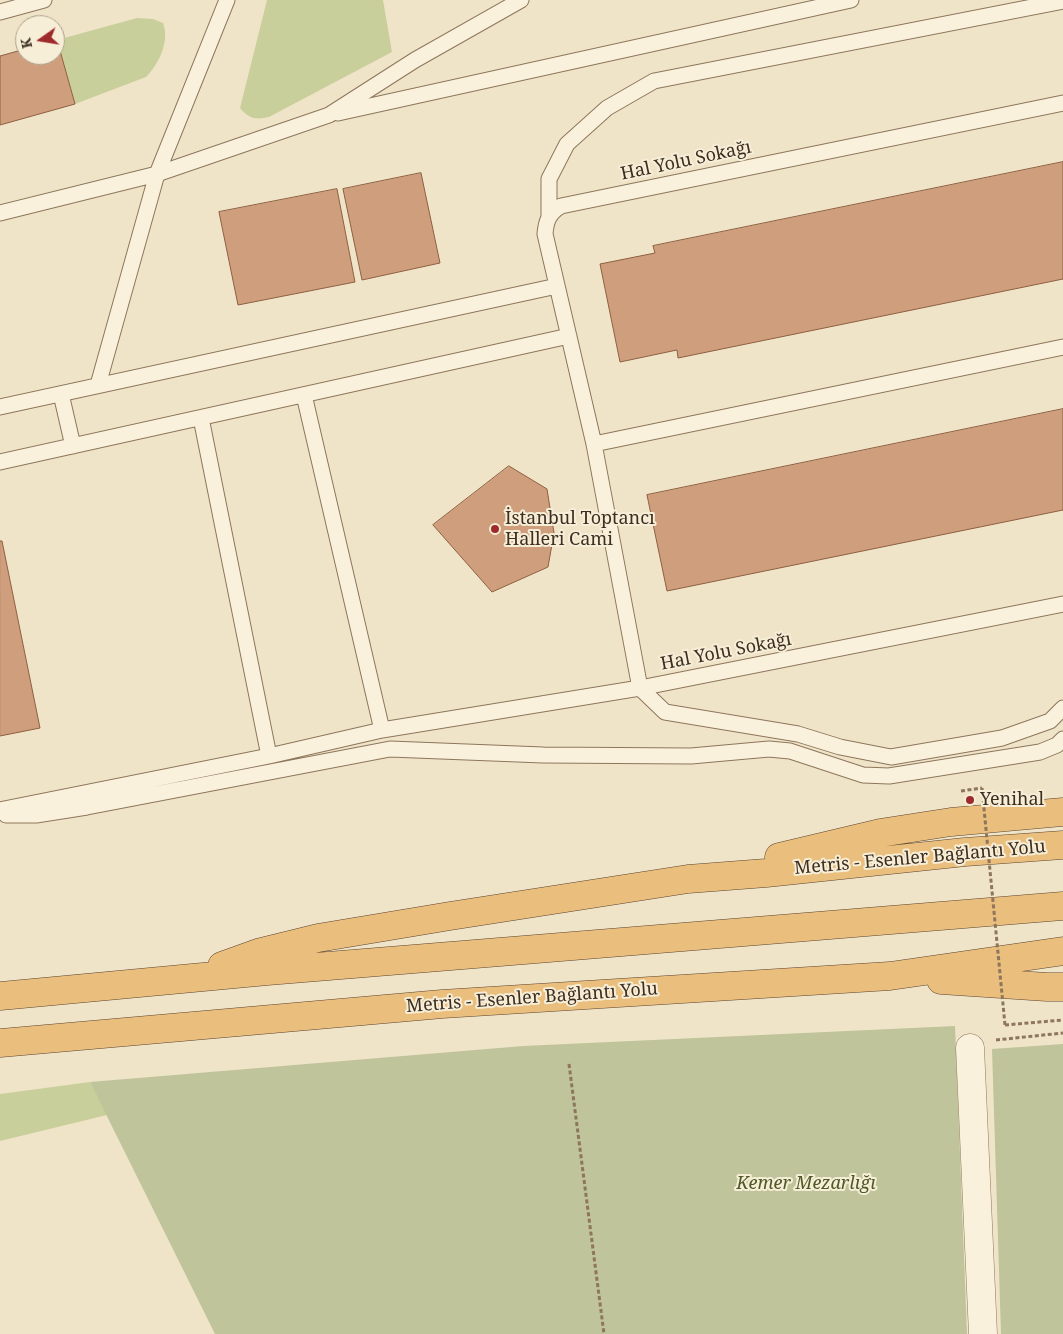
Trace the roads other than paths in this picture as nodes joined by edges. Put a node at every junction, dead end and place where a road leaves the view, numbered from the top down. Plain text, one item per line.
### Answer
1 (44, 0) edge
2 (227, 0) edge
3 (521, 0) edge
4 (851, 0) edge
5 (1063, 1) edge
6 (0, 12) edge
7 (1063, 103) edge
8 (329, 115) junction
9 (157, 174) junction
10 (0, 213) edge
11 (549, 217) junction
12 (557, 286) junction
13 (569, 336) junction
14 (1063, 347) edge
15 (98, 385) junction
16 (62, 394) junction
17 (304, 395) junction
18 (0, 407) edge
19 (201, 418) junction
20 (594, 444) junction
21 (73, 446) junction
22 (0, 462) edge
23 (1063, 604) edge
24 (640, 688) junction
25 (1063, 708) edge
26 (382, 730) junction
27 (1063, 739) edge
28 (269, 756) junction
29 (0, 810) edge
30 (1063, 812) edge
31 (0, 814) edge
32 (1063, 845) edge
33 (688, 879) junction
34 (1063, 906) edge
35 (1063, 952) edge
36 (890, 976) junction
37 (189, 978) junction
38 (1063, 987) edge
39 (0, 996) edge
40 (0, 1043) edge
41 (970, 1048) road end
42 (983, 1334) edge

1 - 6 lane
2 - 9 lane
3 - 8 lane
4 - 8 lane
5 - 11 lane
7 - 11 lane, Hal Yolu Sokağı
8 - 9 lane
9 - 10 lane
9 - 15 lane
11 - 12 lane, Hal Yolu Sokağı
12 - 13 lane, Hal Yolu Sokağı
12 - 15 lane
13 - 17 lane
13 - 20 lane, Hal Yolu Sokağı
14 - 20 lane
15 - 16 lane
16 - 18 lane
16 - 21 lane
17 - 19 lane
17 - 26 lane
19 - 21 lane
19 - 28 lane
20 - 24 lane, Hal Yolu Sokağı
21 - 22 lane
23 - 24 lane, Hal Yolu Sokağı
24 - 25 lane
24 - 26 lane
26 - 28 lane
27 - 31 lane
28 - 29 lane
30 - 33 highway
32 - 33 highway, Metris - Esenler Bağlantı Yolu
33 - 37 highway, Metris - Esenler Bağlantı Yolu
34 - 37 highway, Metris - Esenler Bağlantı Yolu
35 - 36 highway, Metris - Esenler Bağlantı Yolu
36 - 38 highway
36 - 40 highway, Metris - Esenler Bağlantı Yolu
37 - 39 highway, Metris - Esenler Bağlantı Yolu
41 - 42 street

